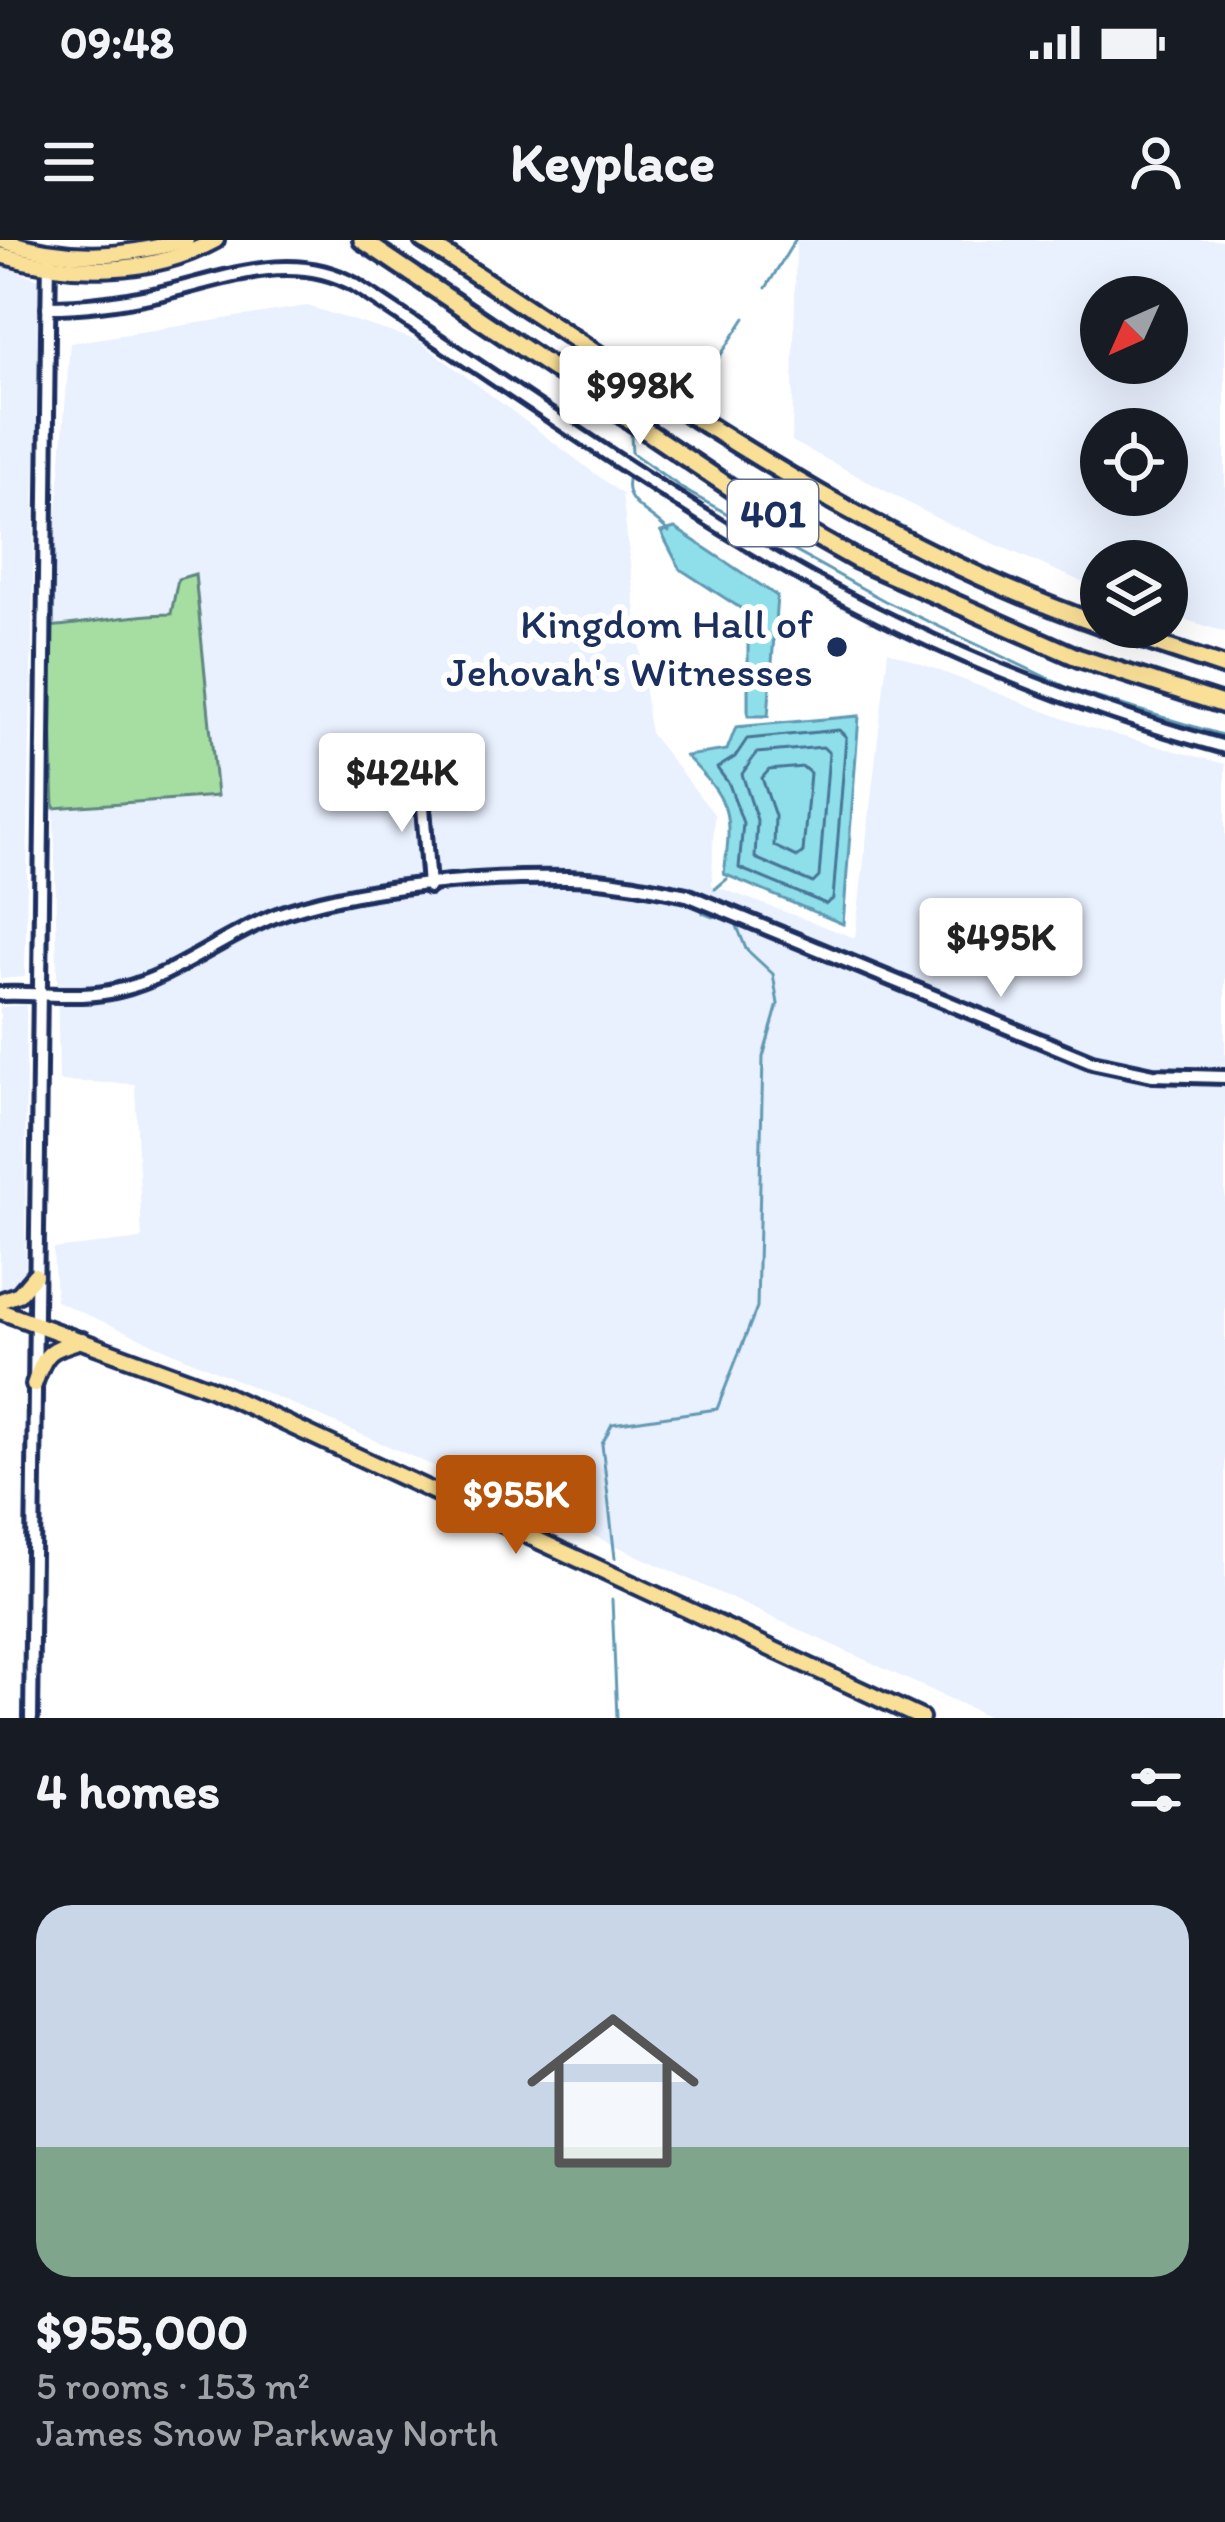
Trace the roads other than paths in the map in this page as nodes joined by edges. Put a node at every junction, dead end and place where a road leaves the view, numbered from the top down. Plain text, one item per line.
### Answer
1 (1, 240) edge
2 (186, 240) edge
3 (216, 240) edge
4 (362, 240) edge
5 (422, 240) edge
6 (0, 254) edge
7 (49, 259) junction
8 (48, 307) junction
9 (1080, 616) edge
10 (1169, 648) edge
11 (1225, 667) edge
12 (1225, 705) edge
13 (1225, 747) edge
14 (421, 779) dead end
15 (429, 887) junction
16 (38, 992) junction
17 (0, 994) edge
18 (1225, 1077) edge
19 (35, 1275) junction
20 (0, 1301) edge
21 (0, 1311) edge
22 (34, 1323) junction
23 (82, 1340) junction
24 (34, 1384) junction
25 (31, 1718) edge
26 (921, 1718) edge

1 - 7 main road
2 - 7 main road
3 - 7 main road
4 - 12 highway, 401
5 - 9 highway, 401
6 - 7 main road
7 - 8 street
8 - 13 street
8 - 16 street
10 - 11 highway, 401
14 - 15 street
15 - 16 street
15 - 18 street
16 - 17 street
16 - 19 street
19 - 20 main road
19 - 22 street
21 - 22 main road
22 - 23 main road
22 - 24 street
23 - 24 main road
23 - 26 main road
24 - 25 street

